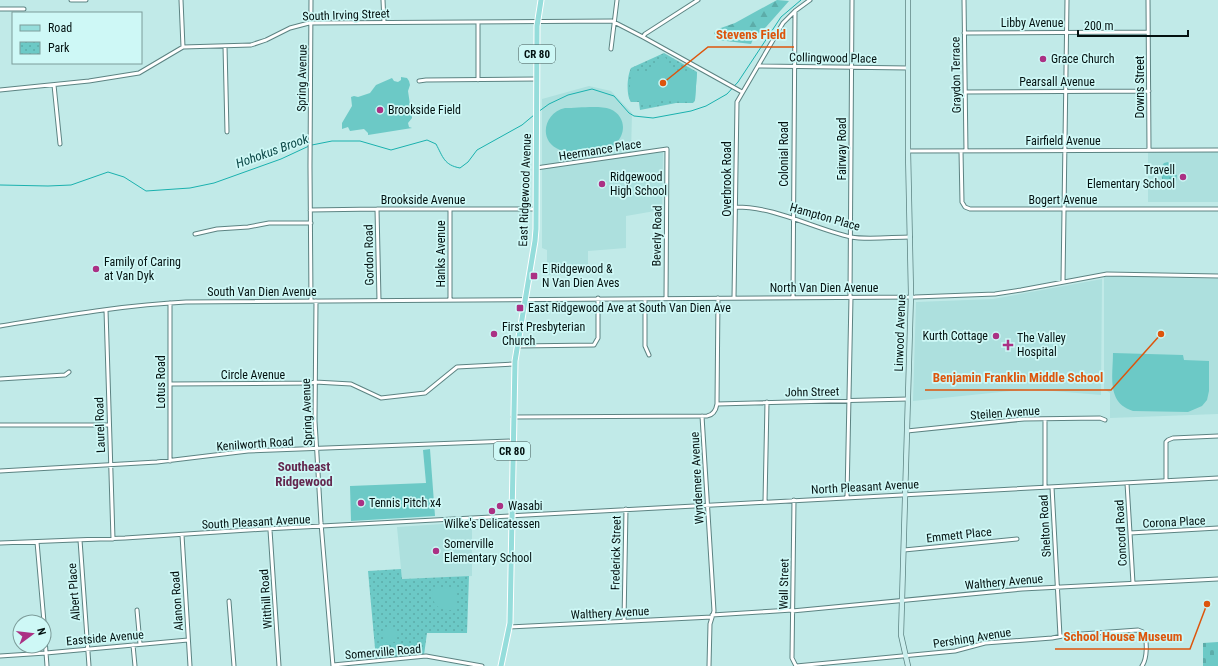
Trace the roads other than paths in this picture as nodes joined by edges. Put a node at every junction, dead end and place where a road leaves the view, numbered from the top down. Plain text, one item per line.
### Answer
1 (71, 0) edge
2 (86, 0) edge
3 (181, 0) edge
4 (311, 0) edge
5 (383, 0) edge
6 (540, 0) edge
7 (617, 0) edge
8 (698, 0) edge
9 (810, 0) edge
10 (852, 0) edge
11 (908, 0) edge
12 (964, 0) edge
13 (1066, 0) edge
14 (1148, 0) edge
15 (0, 9) edge
16 (24, 9) dead end
17 (795, 11) junction
18 (538, 21) junction
19 (614, 21) junction
20 (384, 22) junction
21 (478, 22) junction
22 (311, 23) junction
23 (1066, 32) junction
24 (1148, 32) junction
25 (964, 33) junction
26 (643, 37) junction
27 (225, 46) junction
28 (183, 48) junction
29 (611, 50) dead end
30 (758, 66) junction
31 (794, 66) junction
32 (851, 67) junction
33 (908, 68) junction
34 (537, 79) junction
35 (478, 80) junction
36 (419, 82) dead end
37 (54, 85) junction
38 (0, 90) edge
39 (1065, 91) junction
40 (1149, 91) junction
41 (742, 92) junction
42 (965, 92) junction
43 (226, 132) dead end
44 (60, 144) dead end
45 (667, 149) joint
46 (961, 150) junction
47 (966, 150) junction
48 (1064, 150) junction
49 (1149, 150) junction
50 (1218, 150) edge
51 (908, 151) junction
52 (536, 168) junction
53 (736, 207) junction
54 (377, 209) junction
55 (450, 209) junction
56 (536, 209) junction
57 (1064, 209) junction
58 (1218, 209) edge
59 (310, 210) junction
60 (793, 218) junction
61 (311, 223) junction
62 (195, 234) dead end
63 (850, 236) junction
64 (910, 237) junction
65 (1218, 276) edge
66 (1063, 281) junction
67 (850, 297) junction
68 (911, 297) junction
69 (598, 298) junction
70 (718, 298) junction
71 (734, 298) junction
72 (792, 298) junction
73 (525, 299) junction
74 (645, 299) junction
75 (666, 299) junction
76 (378, 300) junction
77 (450, 300) junction
78 (311, 301) junction
79 (316, 301) junction
80 (170, 303) junction
81 (106, 310) junction
82 (0, 326) edge
83 (518, 346) junction
84 (649, 355) dead end
85 (515, 364) junction
86 (69, 372) dead end
87 (0, 379) edge
88 (315, 382) junction
89 (170, 384) junction
90 (908, 399) junction
91 (849, 400) junction
92 (767, 402) junction
93 (717, 404) junction
94 (702, 416) junction
95 (513, 417) junction
96 (1045, 419) junction
97 (1105, 420) dead end
98 (0, 425) edge
99 (109, 425) junction
100 (907, 431) junction
101 (1218, 436) edge
102 (512, 441) junction
103 (317, 448) junction
104 (170, 461) junction
105 (111, 465) junction
106 (0, 471) edge
107 (1218, 478) edge
108 (1166, 480) junction
109 (1127, 483) junction
110 (1045, 487) junction
111 (1052, 487) junction
112 (905, 494) junction
113 (847, 497) junction
114 (794, 500) junction
115 (765, 502) junction
116 (707, 505) junction
117 (626, 510) junction
118 (512, 516) junction
119 (322, 527) junction
120 (1218, 528) edge
121 (270, 530) junction
122 (1130, 533) junction
123 (182, 535) junction
124 (113, 539) junction
125 (1017, 539) dead end
126 (80, 540) junction
127 (37, 542) junction
128 (0, 543) edge
129 (904, 550) junction
130 (1218, 579) edge
131 (1133, 583) junction
132 (1057, 587) junction
133 (229, 601) dead end
134 (902, 601) junction
135 (137, 610) dead end
136 (792, 610) junction
137 (43, 614) edge
138 (712, 616) junction
139 (624, 621) junction
140 (509, 627) junction
141 (1060, 636) junction
142 (188, 640) junction
143 (140, 644) junction
144 (133, 645) junction
145 (88, 649) junction
146 (52, 652) edge
147 (31, 654) edge
148 (46, 654) edge
149 (0, 656) edge
150 (905, 656) junction
151 (47, 666) edge
152 (89, 666) edge
153 (134, 666) edge
154 (190, 666) edge
155 (234, 666) edge
156 (279, 666) edge
157 (333, 666) edge
158 (482, 666) edge
159 (501, 666) edge
160 (709, 666) edge
161 (796, 666) edge
162 (908, 666) edge
163 (1142, 666) edge

1 - 2 street
3 - 28 street
4 - 22 street, Spring Avenue
5 - 20 street
6 - 18 main road, East Ridgewood Avenue / CR 80
7 - 19 street
8 - 26 street
9 - 17 street, Overbrook Road
10 - 32 street, Fairway Road
11 - 33 main road, Linwood Avenue
12 - 25 street, Graydon Terrace
13 - 23 street
14 - 24 street, Downs Street
15 - 16 street
17 - 30 street, Overbrook Road
17 - 31 street, Colonial Road
18 - 19 street, South Irving Street
18 - 21 street, South Irving Street
18 - 34 main road, East Ridgewood Avenue / CR 80
19 - 26 street
19 - 29 street
20 - 21 street, South Irving Street
20 - 22 street, South Irving Street
21 - 35 street
22 - 27 street, South Irving Street
22 - 59 street, Spring Avenue
23 - 24 street, Libby Avenue
23 - 25 street, Libby Avenue
23 - 39 street
24 - 40 street, Downs Street
25 - 42 street, Graydon Terrace
26 - 41 street
27 - 28 street, South Irving Street
27 - 43 street
28 - 37 street, South Irving Street
30 - 31 street, Collingwood Place
30 - 41 street, Overbrook Road
31 - 32 street, Collingwood Place
31 - 60 street, Colonial Road
32 - 33 street, Collingwood Place
32 - 63 street, Fairway Road
33 - 51 main road, Linwood Avenue
34 - 35 street
34 - 52 main road, East Ridgewood Avenue / CR 80
35 - 36 street
37 - 38 street, South Irving Street
37 - 44 street
39 - 40 street, Pearsall Avenue
39 - 42 street, Pearsall Avenue
39 - 48 street
40 - 49 street, Downs Street
41 - 53 street, Overbrook Road
42 - 47 street, Graydon Terrace
45 - 52 street, Heermance Place
45 - 75 street, Beverly Road
46 - 47 street, Fairfield Avenue
46 - 51 street, Fairfield Avenue
46 - 57 street, Bogert Avenue
47 - 48 street, Fairfield Avenue
48 - 49 street, Fairfield Avenue
48 - 57 street
49 - 50 street, Fairfield Avenue
51 - 64 main road, Linwood Avenue
52 - 56 main road, East Ridgewood Avenue / CR 80
53 - 60 street, Hampton Place
53 - 71 street, Overbrook Road
54 - 55 street, Brookside Avenue
54 - 59 street, Brookside Avenue
54 - 76 street, Gordon Road
55 - 56 street, Brookside Avenue
55 - 77 street, Hanks Avenue
56 - 73 main road, East Ridgewood Avenue / CR 80
57 - 58 street, Bogert Avenue
57 - 66 street
59 - 61 street, Spring Avenue
60 - 63 street, Hampton Place
60 - 72 street, Colonial Road
61 - 62 street
61 - 78 street, Spring Avenue
63 - 64 street, Hampton Place
63 - 67 street, Fairway Road
64 - 68 main road, Linwood Avenue
65 - 66 street, North Van Dien Avenue
66 - 68 street, North Van Dien Avenue
67 - 68 street, North Van Dien Avenue
67 - 72 street, North Van Dien Avenue
67 - 91 street, Fairway Road
68 - 90 main road, Linwood Avenue
69 - 73 street, North Van Dien Avenue
69 - 74 street, North Van Dien Avenue
69 - 83 street
70 - 71 street, North Van Dien Avenue
70 - 75 street, North Van Dien Avenue
70 - 93 street
71 - 72 street, North Van Dien Avenue
73 - 77 street, South Van Dien Avenue
73 - 83 main road, East Ridgewood Avenue / CR 80
74 - 75 street, North Van Dien Avenue
74 - 84 street
76 - 77 street, South Van Dien Avenue
76 - 79 street, South Van Dien Avenue
78 - 79 street, South Van Dien Avenue
78 - 80 street, South Van Dien Avenue
79 - 88 street, Spring Avenue
80 - 81 street, South Van Dien Avenue
80 - 89 street, Lotus Road
81 - 82 street, South Van Dien Avenue
81 - 99 street, Laurel Road
83 - 85 main road, East Ridgewood Avenue / CR 80
85 - 88 street, Circle Avenue
85 - 95 main road, East Ridgewood Avenue / CR 80
86 - 87 street
88 - 89 street, Circle Avenue
88 - 103 street, Spring Avenue
89 - 104 street, Lotus Road
90 - 91 street, John Street
90 - 100 main road, Linwood Avenue
91 - 92 street, John Street
91 - 113 street, Fairway Road
92 - 93 street, John Street
92 - 115 street
93 - 94 street, Wyndemere Avenue
94 - 95 street
94 - 116 street, Wyndemere Avenue
95 - 102 main road, East Ridgewood Avenue / CR 80
96 - 97 street, Steilen Avenue
96 - 100 street, Steilen Avenue
96 - 110 street, Shelton Road
98 - 99 street
99 - 105 street, Laurel Road
100 - 112 main road, Linwood Avenue
101 - 108 street
102 - 103 street, Kenilworth Road
102 - 118 main road, East Ridgewood Avenue / CR 80
103 - 104 street, Kenilworth Road
103 - 119 street, Spring Avenue
104 - 105 street, Kenilworth Road
105 - 106 street, Kenilworth Road
105 - 124 street, Laurel Road
107 - 108 street, North Pleasant Avenue
108 - 109 street, North Pleasant Avenue
109 - 111 street, North Pleasant Avenue
109 - 122 street, Concord Road
110 - 111 street, North Pleasant Avenue
110 - 112 street, North Pleasant Avenue
111 - 132 street, Shelton Road
112 - 113 street, North Pleasant Avenue
112 - 129 main road, Linwood Avenue
113 - 114 street, North Pleasant Avenue
114 - 115 street, North Pleasant Avenue
114 - 136 street, Wall Street
115 - 116 street, North Pleasant Avenue
116 - 117 street, North Pleasant Avenue
116 - 138 street, Wyndemere Avenue
117 - 118 street, North Pleasant Avenue
117 - 139 street, Frederick Street
118 - 119 street, South Pleasant Avenue
118 - 140 main road, East Ridgewood Avenue / CR 80
119 - 121 street, South Pleasant Avenue
119 - 157 street, Spring Avenue
120 - 122 street, Corona Place
121 - 123 street, South Pleasant Avenue
121 - 156 street, Witthill Road
122 - 131 street, Concord Road
123 - 124 street, South Pleasant Avenue
123 - 142 street, Alanon Road
124 - 126 street, South Pleasant Avenue
125 - 129 street, Emmett Place
126 - 127 street, South Pleasant Avenue
126 - 145 street, Albert Place
127 - 128 street, South Pleasant Avenue
127 - 137 street
129 - 134 main road, Linwood Avenue
130 - 131 street, Walthery Avenue
131 - 132 street, Walthery Avenue
132 - 134 street, Walthery Avenue
132 - 141 street, Shelton Road
133 - 155 street
134 - 136 street, Walthery Avenue
134 - 150 main road, Linwood Avenue
135 - 143 street
136 - 138 street, Walthery Avenue
136 - 161 street, Wall Street
138 - 139 street, Walthery Avenue
138 - 160 street, Wyndemere Avenue
139 - 140 street, Walthery Avenue
140 - 159 main road, East Ridgewood Avenue / CR 80
141 - 150 street, Pershing Avenue
141 - 163 street, Pershing Avenue
142 - 143 street, Eastside Avenue
142 - 154 street, Alanon Road
143 - 144 street, Eastside Avenue
144 - 145 street, Eastside Avenue
144 - 153 street
145 - 146 street, Eastside Avenue
145 - 152 street, Albert Place
147 - 149 street, Eastside Avenue
148 - 151 street
150 - 161 street, Pershing Avenue
150 - 162 main road, Linwood Avenue
157 - 158 street, Somerville Road

